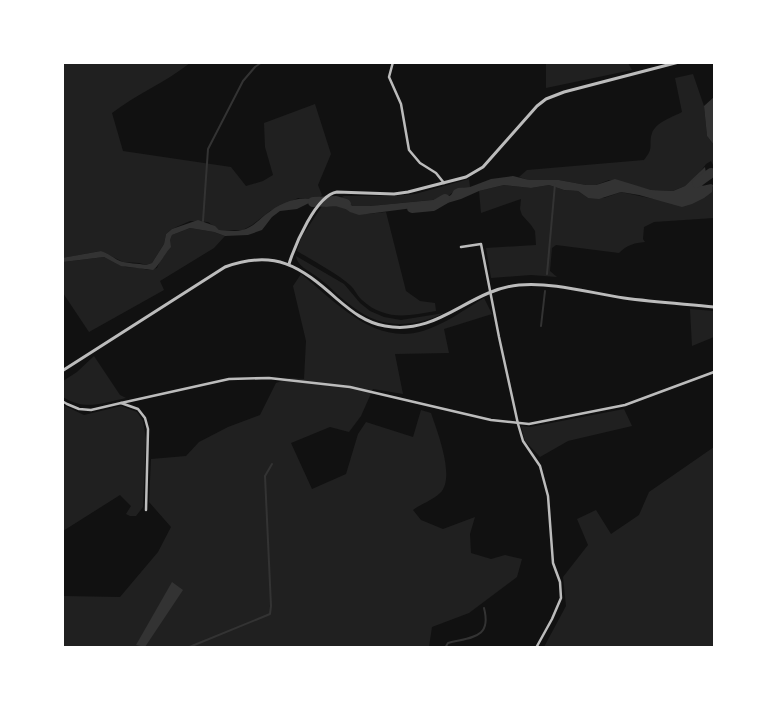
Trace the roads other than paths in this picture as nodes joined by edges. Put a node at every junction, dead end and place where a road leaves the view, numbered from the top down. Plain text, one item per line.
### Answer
1 (393, 62) edge
2 (679, 62) edge
3 (444, 183) junction
4 (462, 247) dead end
5 (289, 264) junction
6 (490, 292) junction
7 (714, 307) edge
8 (62, 371) edge
9 (714, 372) edge
10 (62, 401) edge
11 (121, 403) junction
12 (518, 424) junction
13 (146, 510) dead end
14 (536, 648) edge

1 - 3 street
2 - 3 street
3 - 5 street
4 - 6 street
5 - 6 street
5 - 8 street
6 - 7 street
6 - 12 street
9 - 12 street
10 - 11 street
11 - 12 street
11 - 13 street
12 - 14 street

